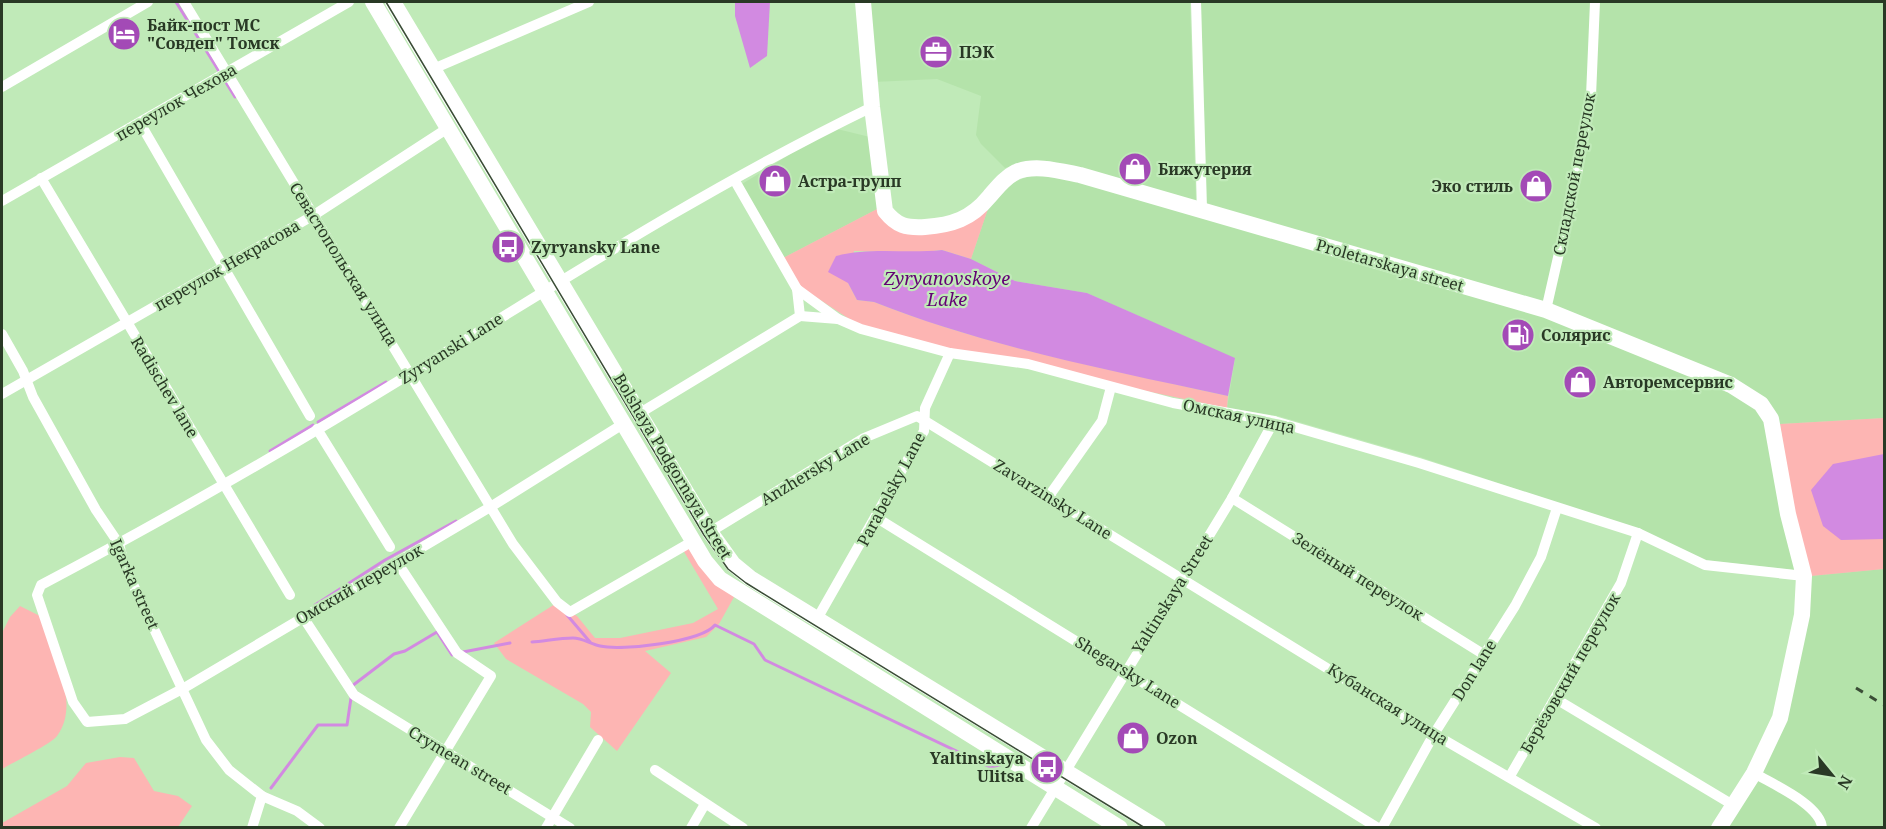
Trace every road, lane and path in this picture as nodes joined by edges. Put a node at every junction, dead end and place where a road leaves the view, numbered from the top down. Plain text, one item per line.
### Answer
1 (148, 2) edge
2 (184, 2) edge
3 (349, 2) edge
4 (373, 2) edge
5 (393, 2) edge
6 (589, 2) edge
7 (863, 2) edge
8 (1196, 2) edge
9 (1594, 2) edge
10 (433, 69) junction
11 (228, 72) junction
12 (2, 87) edge
13 (872, 107) junction
14 (140, 123) junction
15 (448, 128) junction
16 (41, 178) junction
17 (735, 181) junction
18 (2, 201) edge
19 (1202, 210) junction
20 (314, 215) junction
21 (223, 266) junction
22 (561, 280) junction
23 (797, 289) junction
24 (543, 291) junction
25 (1546, 310) junction
26 (800, 316) junction
27 (838, 319) junction
28 (127, 324) junction
29 (2, 333) edge
30 (950, 353) junction
31 (411, 373) junction
32 (26, 381) junction
33 (1111, 387) junction
34 (2, 394) edge
35 (640, 413) junction
36 (310, 416) dead end
37 (924, 420) junction
38 (1274, 421) junction
39 (623, 424) junction
40 (317, 429) junction
41 (223, 484) junction
42 (1049, 496) junction
43 (1232, 498) junction
44 (492, 506) junction
45 (1557, 508) junction
46 (877, 518) junction
47 (710, 532) junction
48 (1638, 533) junction
49 (693, 541) junction
50 (119, 544) junction
51 (390, 547) dead end
52 (397, 562) junction
53 (1804, 576) junction
54 (1181, 580) junction
55 (290, 595) dead end
56 (303, 617) junction
57 (817, 619) junction
58 (1483, 654) junction
59 (1125, 670) junction
60 (184, 688) junction
61 (1556, 699) junction
62 (87, 722) joint
63 (1434, 734) junction
64 (598, 740) dead end
65 (446, 751) junction
66 (655, 770) dead end
67 (1066, 771) junction
68 (1754, 773) junction
69 (1510, 776) junction
70 (1056, 789) junction
71 (262, 796) junction
72 (705, 804) junction
73 (1733, 805) junction
74 (552, 817) junction
75 (252, 828) edge
76 (320, 828) edge
77 (399, 828) edge
78 (546, 828) edge
79 (570, 828) edge
80 (691, 828) edge
81 (743, 828) edge
82 (1031, 828) edge
83 (1120, 828) edge
84 (1158, 828) edge
85 (1380, 828) edge
86 (1596, 828) edge
87 (1719, 828) edge
88 (1822, 828) edge

1 - 12 street
2 - 11 street, Севастопольская улица
3 - 11 street, переулок Чехова
4 - 15 main road, Bolshaya Podgornaya Street
5 - 10 main road, Bolshaya Podgornaya Street
6 - 10 street
7 - 13 main road
8 - 19 street
9 - 25 street, Складской переулок
10 - 22 main road, Bolshaya Podgornaya Street
11 - 14 street, переулок Чехова
11 - 20 street, Севастопольская улица
13 - 17 street, Zyryanski Lane
13 - 19 main road
14 - 16 street, переулок Чехова
14 - 21 street
15 - 20 street, переулок Некрасова
15 - 24 main road, Bolshaya Podgornaya Street
16 - 18 street, переулок Чехова
16 - 28 street, Radischev lane
17 - 22 street, Zyryanski Lane
17 - 23 street, Омская улица
19 - 25 main road, Proletarskaya street
20 - 21 street, переулок Некрасова
20 - 31 street, Севастопольская улица
21 - 28 street, переулок Некрасова
21 - 36 street
22 - 24 street, Zyryanski Lane
22 - 35 main road, Bolshaya Podgornaya Street
23 - 26 street
23 - 27 street, Омская улица
24 - 31 street, Zyryanski Lane
24 - 39 main road, Bolshaya Podgornaya Street
25 - 53 main road, Proletarskaya street
26 - 27 street
26 - 35 street
27 - 30 street, Омская улица
28 - 32 street, переулок Некрасова
28 - 41 street, Radischev lane
29 - 32 street, Igarka street
30 - 33 street, Омская улица
30 - 37 street, Parabelsky Lane
31 - 40 street, Zyryanski Lane
31 - 44 street, Севастопольская улица
32 - 34 street, переулок Некрасова
32 - 50 street, Igarka street
33 - 38 street, Омская улица
33 - 42 street
35 - 47 main road, Bolshaya Podgornaya Street
37 - 42 street, Zavarzinsky Lane
37 - 46 street, Parabelsky Lane
37 - 47 street, Anzhersky Lane
38 - 43 street, Yaltinskaya Street
38 - 45 street, Омская улица
39 - 44 street, Омский переулок
39 - 49 main road, Bolshaya Podgornaya Street
40 - 41 street, Zyryanski Lane
40 - 51 street
41 - 50 street, Zyryanski Lane
41 - 55 street, Radischev lane
42 - 54 street, Zavarzinsky Lane
43 - 54 street, Yaltinskaya Street
43 - 58 street, Зелёный переулок
44 - 49 street, Севастопольская улица
44 - 52 street, Омский переулок
45 - 48 street, Омская улица
45 - 58 street, Don lane
46 - 57 street, Parabelsky Lane
46 - 59 street, Shegarsky Lane
47 - 57 main road, Bolshaya Podgornaya Street
48 - 53 street, Омская улица
48 - 61 street, Берёзовский переулок
49 - 70 main road, Bolshaya Podgornaya Street
50 - 60 street, Igarka street
50 - 62 street, Zyryanski Lane
52 - 56 street, Омский переулок
52 - 65 street
53 - 68 main road, Proletarskaya street
54 - 59 street, Yaltinskaya Street
54 - 63 street, Кубанская улица
56 - 60 street, Омский переулок
56 - 65 street, Crymean street
57 - 67 main road, Bolshaya Podgornaya Street
58 - 63 street, Don lane
59 - 67 street, Yaltinskaya Street
59 - 85 street, Shegarsky Lane
60 - 62 street, Омский переулок
60 - 71 street, Igarka street
61 - 69 street, Берёзовский переулок
61 - 73 street
63 - 69 street, Кубанская улица
63 - 85 street, Don lane
64 - 74 street
65 - 74 street, Crymean street
65 - 77 street
66 - 72 street
67 - 70 street, Yaltinskaya Street
67 - 84 main road, Bolshaya Podgornaya Street
68 - 73 main road, Proletarskaya street
68 - 88 street
69 - 86 street, Кубанская улица
70 - 82 street, Yaltinskaya Street
70 - 83 main road, Bolshaya Podgornaya Street
71 - 75 street
71 - 76 street, Igarka street
72 - 80 street
72 - 81 street
73 - 87 main road, Proletarskaya street
74 - 78 street
74 - 79 street, Crymean street

